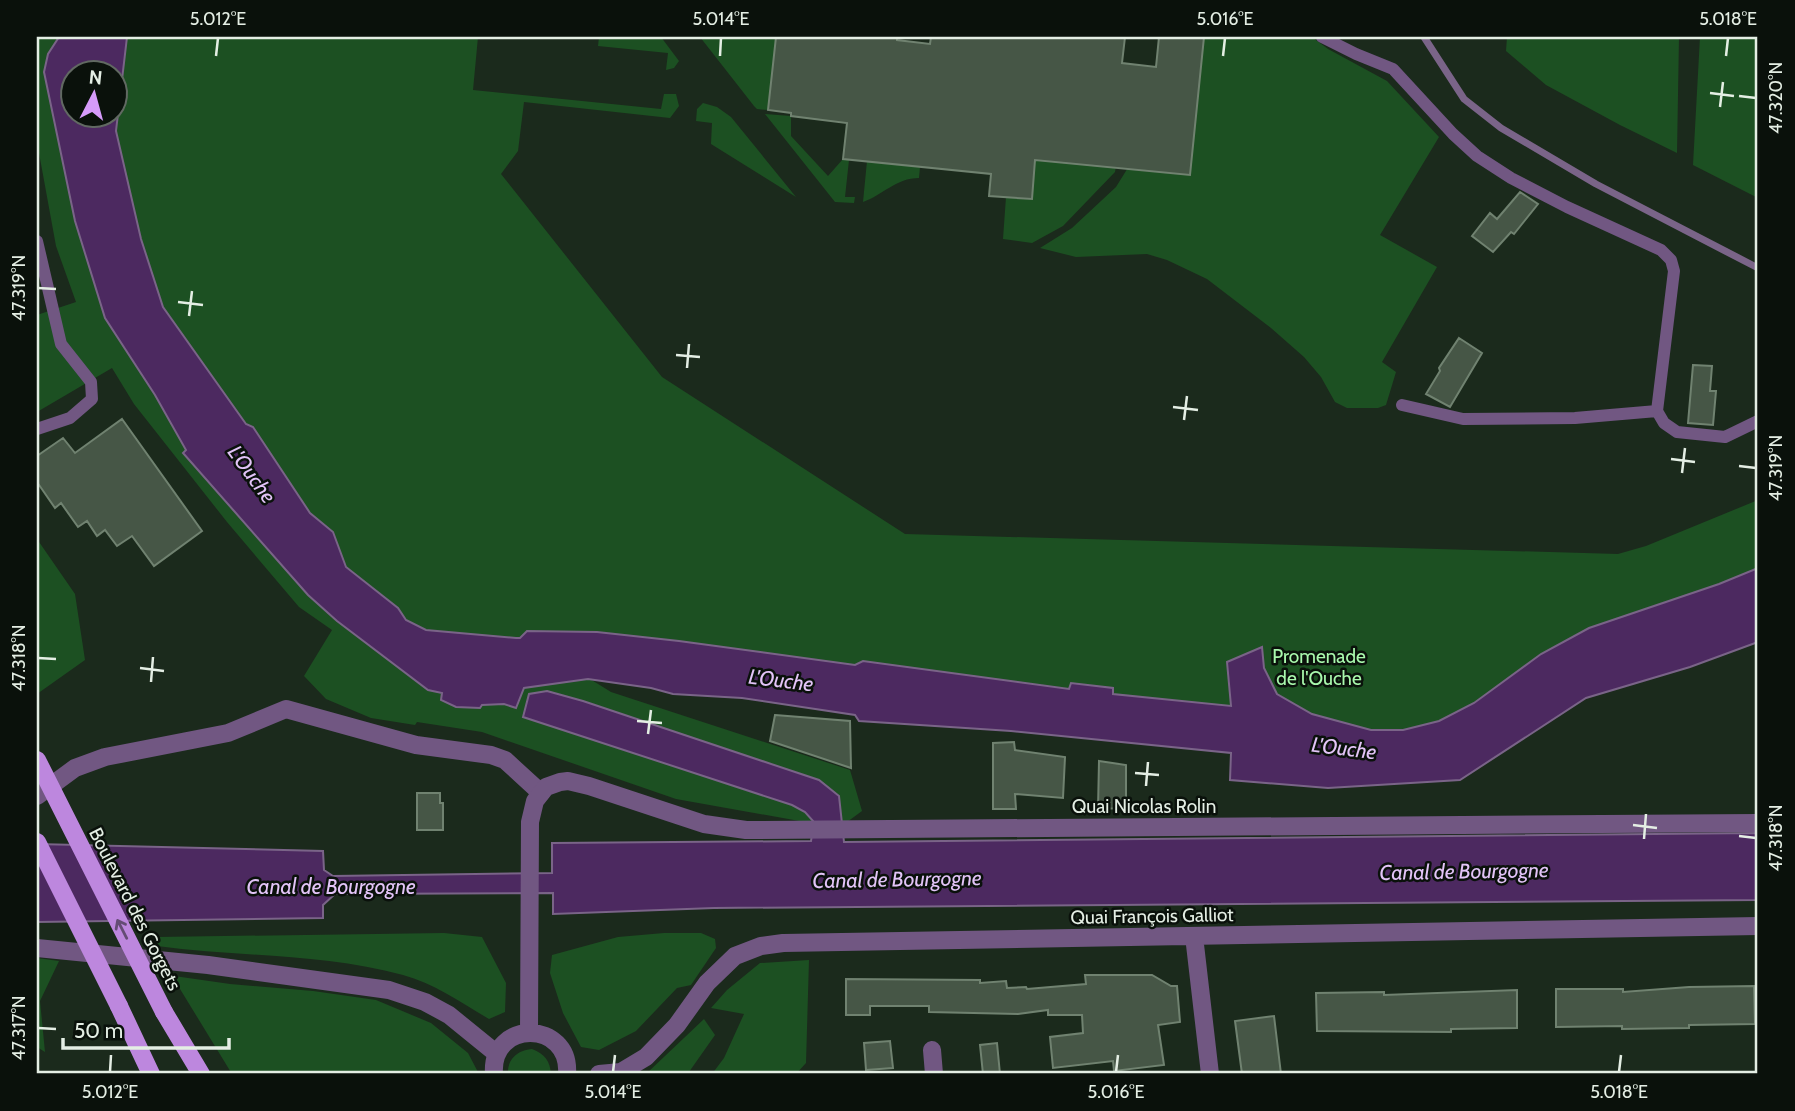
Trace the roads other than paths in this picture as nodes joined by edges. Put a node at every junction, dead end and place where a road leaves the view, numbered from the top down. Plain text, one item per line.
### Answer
1 (1322, 37) edge
2 (37, 241) edge
3 (42, 294) edge
4 (1402, 405) dead end
5 (1657, 411) junction
6 (1758, 421) edge
7 (37, 429) edge
8 (37, 760) edge
9 (541, 793) junction
10 (37, 796) edge
11 (1758, 822) edge
12 (37, 842) edge
13 (1758, 926) edge
14 (1194, 936) junction
15 (37, 948) edge
16 (529, 1033) junction
17 (932, 1050) dead end
18 (497, 1054) junction
19 (151, 1074) edge
20 (201, 1074) edge
21 (494, 1074) edge
22 (567, 1074) edge
23 (580, 1074) edge
24 (599, 1074) edge
25 (934, 1074) edge
26 (1210, 1074) edge

1 - 5 lane
2 - 3 lane
3 - 7 lane
4 - 5 lane
5 - 6 lane
20 -> 8 main road, Boulevard des Gorgets, bridge
9 - 10 street
9 - 11 street, Quai Nicolas Rolin
9 - 16 street
12 - 19 main road, bridge
13 - 14 street, Quai François Galliot
14 - 24 street, Quai François Galliot
14 - 26 street
15 - 18 street
16 - 18 street
16 - 22 street
17 - 25 street
18 - 21 street
22 - 23 street

